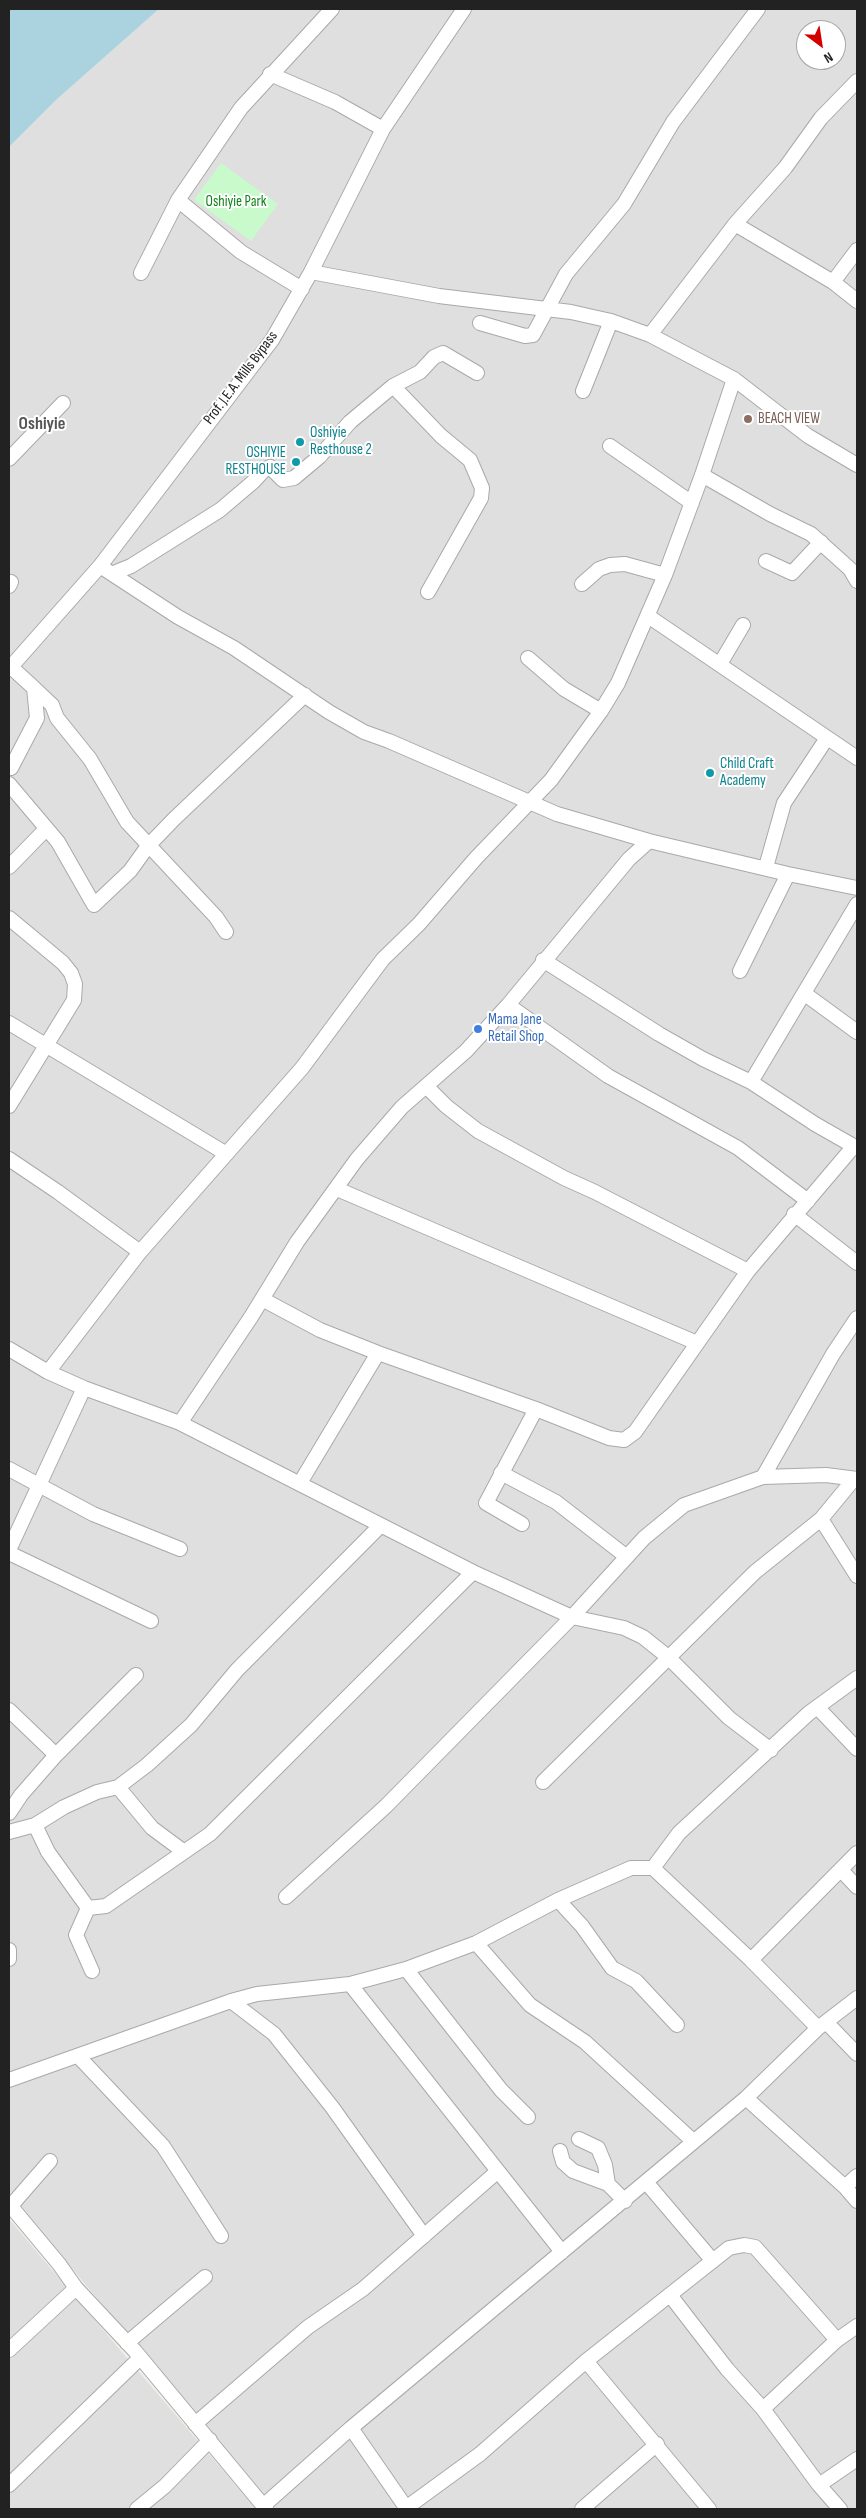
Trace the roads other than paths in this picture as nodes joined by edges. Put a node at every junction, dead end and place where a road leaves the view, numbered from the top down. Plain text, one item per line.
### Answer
1 (332, 9) edge
2 (464, 9) edge
3 (758, 9) edge
4 (270, 74) junction
5 (857, 81) edge
6 (383, 129) junction
7 (178, 200) junction
8 (735, 224) junction
9 (857, 250) edge
10 (312, 272) junction
11 (141, 273) dead end
12 (833, 282) junction
13 (302, 290) junction
14 (857, 301) edge
15 (547, 309) junction
16 (611, 321) junction
17 (480, 323) dead end
18 (650, 335) junction
19 (478, 373) dead end
20 (734, 379) junction
21 (393, 386) junction
22 (582, 391) dead end
23 (63, 403) dead end
24 (610, 446) dead end
25 (9, 459) edge
26 (857, 465) edge
27 (702, 475) junction
28 (692, 503) junction
29 (821, 542) junction
30 (766, 561) dead end
31 (100, 566) junction
32 (114, 573) junction
33 (665, 574) junction
34 (857, 581) edge
35 (582, 584) dead end
36 (428, 592) dead end
37 (648, 616) junction
38 (743, 625) dead end
39 (528, 658) dead end
40 (720, 664) junction
41 (10, 668) edge
42 (34, 688) junction
43 (305, 695) junction
44 (601, 711) junction
45 (827, 738) junction
46 (857, 758) edge
47 (10, 770) edge
48 (9, 784) edge
49 (531, 801) junction
50 (46, 829) junction
51 (649, 840) junction
52 (148, 846) junction
53 (9, 867) edge
54 (766, 867) junction
55 (788, 874) junction
56 (857, 888) edge
57 (857, 904) edge
58 (9, 918) edge
59 (226, 932) dead end
60 (543, 960) junction
61 (740, 971) dead end
62 (805, 994) junction
63 (508, 1005) junction
64 (9, 1023) edge
65 (857, 1032) edge
66 (46, 1046) junction
67 (751, 1082) junction
68 (426, 1086) junction
69 (9, 1106) edge
70 (856, 1147) edge
71 (225, 1153) junction
72 (9, 1159) edge
73 (337, 1190) junction
74 (808, 1201) junction
75 (794, 1214) junction
76 (140, 1252) junction
77 (857, 1263) edge
78 (748, 1271) junction
79 (262, 1299) junction
80 (857, 1318) edge
81 (697, 1343) junction
82 (9, 1350) edge
83 (378, 1353) junction
84 (48, 1372) junction
85 (84, 1388) junction
86 (536, 1408) junction
87 (180, 1423) junction
88 (9, 1469) edge
89 (501, 1473) junction
90 (763, 1477) junction
91 (856, 1479) edge
92 (300, 1483) junction
93 (40, 1487) junction
94 (821, 1520) junction
95 (522, 1524) dead end
96 (380, 1526) junction
97 (180, 1549) dead end
98 (9, 1551) edge
99 (626, 1557) junction
100 (473, 1572) junction
101 (857, 1576) edge
102 (572, 1617) junction
103 (151, 1621) dead end
104 (668, 1657) junction
105 (136, 1675) dead end
106 (857, 1678) edge
107 (818, 1708) junction
108 (9, 1710) edge
109 (771, 1750) junction
110 (857, 1750) edge
111 (56, 1755) junction
112 (543, 1782) dead end
113 (118, 1788) junction
114 (9, 1813) edge
115 (35, 1825) junction
116 (9, 1832) edge
117 (183, 1851) junction
118 (857, 1854) edge
119 (653, 1868) junction
120 (841, 1870) junction
121 (857, 1887) edge
122 (286, 1898) dead end
123 (558, 1900) junction
124 (88, 1908) junction
125 (476, 1943) junction
126 (9, 1950) edge
127 (9, 1959) edge
128 (751, 1960) junction
129 (92, 1970) dead end
130 (406, 1970) junction
131 (350, 1984) junction
132 (857, 1998) edge
133 (231, 2001) junction
134 (677, 2025) dead end
135 (822, 2025) junction
136 (857, 2054) edge
137 (78, 2056) junction
138 (9, 2080) edge
139 (746, 2098) junction
140 (528, 2117) dead end
141 (579, 2139) dead end
142 (693, 2141) junction
143 (560, 2151) dead end
144 (50, 2161) dead end
145 (498, 2171) junction
146 (857, 2176) edge
147 (646, 2182) junction
148 (608, 2184) junction
149 (845, 2187) junction
150 (625, 2201) junction
151 (857, 2201) edge
152 (9, 2206) edge
153 (221, 2236) dead end
154 (424, 2236) junction
155 (562, 2252) junction
156 (713, 2261) junction
157 (205, 2277) dead end
158 (76, 2288) junction
159 (670, 2295) junction
160 (857, 2326) edge
161 (837, 2340) junction
162 (127, 2343) junction
163 (9, 2350) edge
164 (140, 2358) junction
165 (586, 2361) junction
166 (763, 2409) junction
167 (195, 2424) junction
168 (351, 2428) junction
169 (210, 2440) junction
170 (657, 2444) junction
171 (857, 2459) edge
172 (9, 2485) edge
173 (819, 2485) junction
174 (265, 2507) edge
175 (138, 2509) edge
176 (407, 2509) edge
177 (583, 2509) edge
178 (710, 2509) edge
179 (840, 2509) edge

1 - 4 street
2 - 6 street, Prof. J.E.A. Mills Bypass
3 - 15 street
4 - 6 street
4 - 7 street
5 - 8 street
6 - 10 street, Prof. J.E.A. Mills Bypass
7 - 11 street
7 - 13 street
8 - 12 street
8 - 18 street
9 - 12 street
10 - 13 street, Prof. J.E.A. Mills Bypass
10 - 15 street
12 - 14 street
13 - 31 street, Prof. J.E.A. Mills Bypass
15 - 16 street
15 - 17 street
16 - 18 street
16 - 22 street
18 - 20 street
19 - 21 street
20 - 26 street
20 - 27 street
21 - 32 street
21 - 36 street
23 - 25 street
24 - 28 street
27 - 28 street
27 - 29 street
28 - 33 street
29 - 30 street
29 - 34 street
31 - 32 street
31 - 41 street, Prof. J.E.A. Mills Bypass
32 - 43 street
33 - 35 street
33 - 37 street
37 - 40 street
37 - 44 street
38 - 40 street
39 - 44 street
40 - 45 street
41 - 42 street
42 - 47 street
42 - 52 street
43 - 49 street
43 - 52 street
44 - 49 street
45 - 46 street
45 - 54 street
48 - 50 street
49 - 51 street
49 - 71 street
50 - 52 street
50 - 53 street
51 - 54 street
51 - 60 street
52 - 59 street
54 - 55 street
55 - 56 street
55 - 61 street
57 - 62 street
58 - 66 street
60 - 63 street
60 - 67 street
62 - 65 street
62 - 67 street
63 - 68 street
63 - 74 street
64 - 66 street
66 - 69 street
66 - 71 street
67 - 70 street
68 - 73 street
68 - 78 street
70 - 74 street
71 - 76 street
72 - 76 street
73 - 79 street
73 - 81 street
74 - 75 street
75 - 77 street
75 - 78 street
76 - 84 street
78 - 81 street
79 - 83 street
79 - 87 street
80 - 90 street
81 - 86 street
82 - 84 street
83 - 86 street
83 - 92 street
84 - 85 street
85 - 87 street
85 - 93 street
86 - 89 street
87 - 92 street
88 - 93 street
89 - 95 street
89 - 99 street
90 - 91 street
90 - 99 street
91 - 94 street
92 - 96 street
93 - 97 street
93 - 98 street
94 - 101 street
94 - 104 street
96 - 100 street
96 - 113 street
98 - 103 street
99 - 102 street
100 - 102 street
100 - 117 street
102 - 104 street
102 - 122 street
104 - 109 street
104 - 112 street
105 - 111 street
106 - 107 street
107 - 109 street
107 - 110 street
108 - 111 street
109 - 119 street
111 - 114 street
113 - 115 street
113 - 117 street
115 - 116 street
115 - 124 street
117 - 124 street
118 - 120 street
119 - 123 street
119 - 128 street
120 - 121 street
120 - 128 street
123 - 125 street
123 - 134 street
124 - 129 street
125 - 130 street
125 - 142 street
126 - 127 street
128 - 135 street
130 - 131 street
130 - 140 street
131 - 133 street
131 - 145 street
132 - 135 street
133 - 137 street
133 - 154 street
135 - 136 street
135 - 139 street
137 - 138 street
137 - 153 street
139 - 142 street
139 - 149 street
141 - 148 street
142 - 147 street
143 - 148 street
144 - 152 street
145 - 154 street
145 - 155 street
146 - 149 street
147 - 150 street
147 - 156 street
148 - 150 street
149 - 151 street
150 - 155 street
152 - 158 street
154 - 167 street
155 - 168 street
156 - 159 street
156 - 161 street
157 - 162 street
158 - 162 street
158 - 163 street
159 - 165 street
159 - 166 street
160 - 161 street
161 - 166 street
162 - 164 street
164 - 167 street
164 - 172 street
165 - 170 street
165 - 176 street
166 - 173 street
167 - 169 street
168 - 174 street
168 - 176 street
169 - 174 street
169 - 175 street
170 - 177 street
170 - 178 street
171 - 173 street
173 - 179 street

